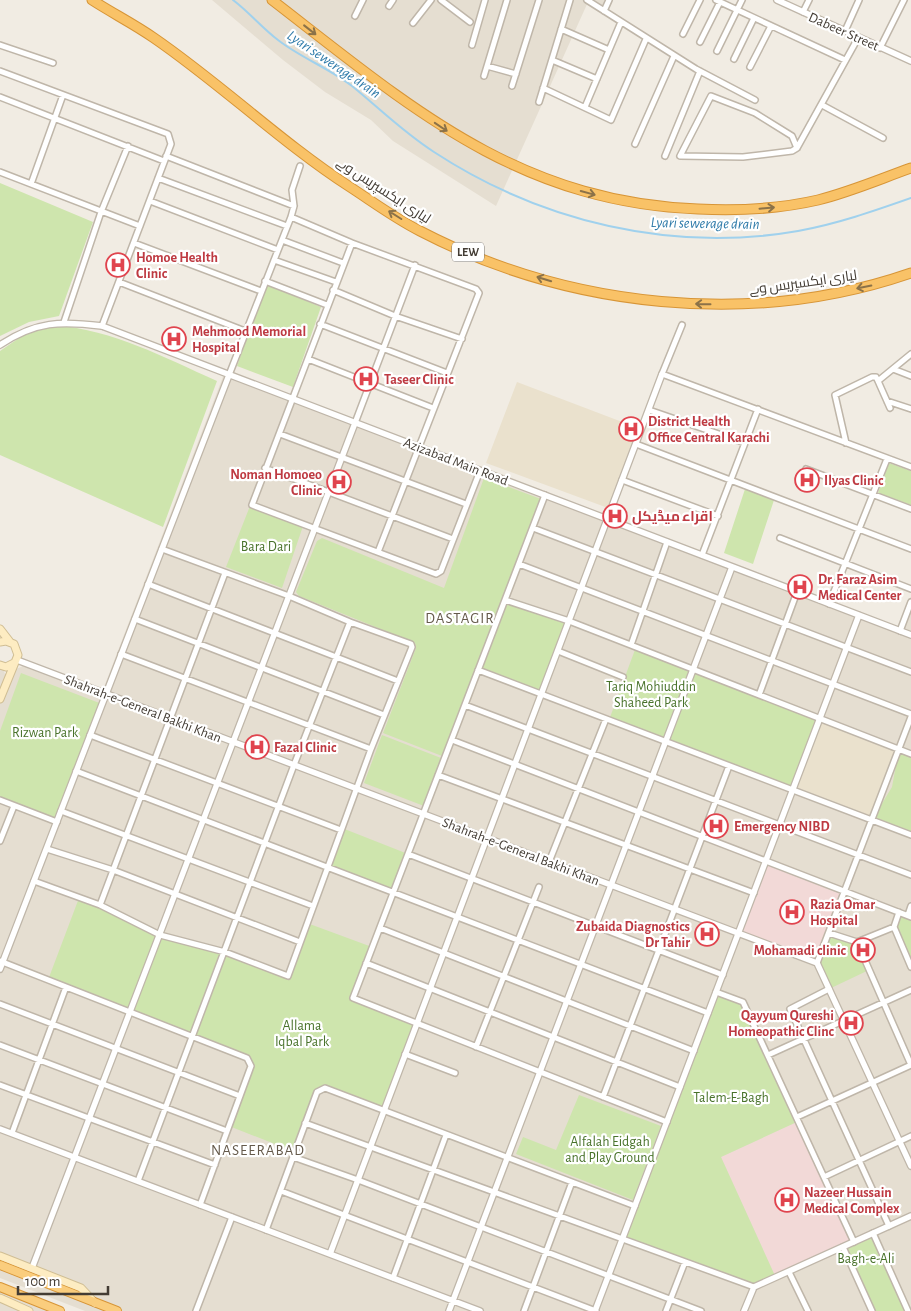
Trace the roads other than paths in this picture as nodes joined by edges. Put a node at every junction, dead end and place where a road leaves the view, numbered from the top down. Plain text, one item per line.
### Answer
1 (92, 0) edge
2 (272, 0) edge
3 (363, 0) edge
4 (393, 0) edge
5 (431, 0) edge
6 (441, 0) edge
7 (485, 0) edge
8 (506, 0) edge
9 (539, 0) edge
10 (570, 0) edge
11 (588, 0) edge
12 (608, 0) edge
13 (700, 0) edge
14 (742, 0) edge
15 (777, 0) edge
16 (809, 0) edge
17 (859, 0) edge
18 (904, 0) edge
19 (718, 1) edge
20 (389, 6) dead end
21 (738, 10) junction
22 (604, 11) junction
23 (803, 12) junction
24 (355, 16) dead end
25 (754, 18) junction
26 (470, 22) dead end
27 (621, 22) junction
28 (413, 24) dead end
29 (771, 26) junction
30 (561, 29) junction
31 (844, 31) junction
32 (684, 34) dead end
33 (858, 38) junction
34 (646, 39) junction
35 (700, 42) dead end
36 (0, 45) edge
37 (472, 45) dead end
38 (880, 48) junction
39 (609, 50) junction
40 (717, 50) dead end
41 (674, 56) junction
42 (734, 59) dead end
43 (552, 60) junction
44 (845, 60) junction
45 (911, 61) edge
46 (53, 64) dead end
47 (486, 66) junction
48 (750, 67) dead end
49 (0, 71) edge
50 (700, 71) junction
51 (516, 74) junction
52 (484, 76) dead end
53 (597, 79) junction
54 (512, 86) dead end
55 (543, 88) junction
56 (63, 95) junction
57 (0, 97) edge
58 (755, 100) dead end
59 (539, 102) dead end
60 (822, 105) junction
61 (585, 107) junction
62 (56, 118) junction
63 (883, 138) dead end
64 (635, 144) dead end
65 (128, 146) junction
66 (797, 148) junction
67 (665, 156) dead end
68 (165, 158) junction
69 (300, 166) dead end
70 (911, 168) edge
71 (0, 172) edge
72 (158, 178) junction
73 (31, 184) junction
74 (150, 201) junction
75 (294, 206) junction
76 (101, 212) junction
77 (291, 217) junction
78 (140, 226) junction
79 (287, 226) junction
80 (282, 240) junction
81 (134, 243) junction
82 (352, 243) junction
83 (278, 250) junction
84 (274, 260) junction
85 (343, 263) junction
86 (414, 265) junction
87 (911, 273) edge
88 (266, 281) junction
89 (119, 282) junction
90 (336, 282) junction
91 (262, 290) junction
92 (332, 290) junction
93 (327, 305) junction
94 (394, 316) junction
95 (64, 322) junction
96 (320, 324) junction
97 (682, 325) dead end
98 (102, 326) junction
99 (245, 331) junction
100 (462, 339) junction
101 (0, 345) edge
102 (382, 348) junction
103 (911, 354) edge
104 (308, 359) junction
105 (894, 369) junction
106 (447, 373) junction
107 (662, 374) junction
108 (229, 375) junction
109 (911, 376) edge
110 (878, 381) junction
111 (370, 383) junction
112 (292, 399) junction
113 (887, 401) junction
114 (433, 408) junction
115 (890, 408) dead end
116 (758, 409) junction
117 (911, 409) edge
118 (649, 410) junction
119 (355, 423) junction
120 (280, 434) junction
121 (846, 443) junction
122 (636, 444) junction
123 (745, 444) junction
124 (418, 447) junction
125 (342, 457) junction
126 (887, 458) junction
127 (911, 467) edge
128 (265, 468) junction
129 (806, 468) dead end
130 (480, 470) junction
131 (405, 480) junction
132 (622, 480) junction
133 (731, 480) junction
134 (328, 494) junction
135 (873, 494) junction
136 (545, 495) junction
137 (466, 504) junction
138 (911, 509) edge
139 (392, 516) junction
140 (718, 516) junction
141 (608, 519) junction
142 (315, 527) junction
143 (533, 528) junction
144 (860, 529) junction
145 (780, 538) dead end
146 (453, 539) junction
147 (668, 542) junction
148 (162, 549) junction
149 (911, 549) edge
150 (378, 552) junction
151 (595, 552) junction
152 (702, 555) junction
153 (519, 564) junction
154 (846, 564) junction
155 (732, 567) junction
156 (225, 573) junction
157 (656, 575) junction
158 (148, 584) junction
159 (582, 588) junction
160 (911, 589) edge
161 (797, 592) junction
162 (289, 596) junction
163 (720, 599) junction
164 (505, 600) junction
165 (911, 602) edge
166 (829, 604) junction
167 (211, 609) junction
168 (643, 611) junction
169 (859, 615) junction
170 (135, 619) junction
171 (350, 622) junction
172 (569, 622) junction
173 (785, 624) junction
174 (0, 629) edge
175 (900, 631) junction
176 (274, 633) junction
177 (706, 635) junction
178 (911, 635) edge
179 (0, 642) edge
180 (10, 642) junction
181 (198, 643) junction
182 (631, 645) junction
183 (847, 648) junction
184 (558, 651) junction
185 (121, 654) junction
186 (337, 658) junction
187 (772, 660) junction
188 (16, 662) junction
189 (0, 665) edge
190 (262, 668) junction
191 (693, 669) junction
192 (478, 670) junction
193 (911, 672) edge
194 (623, 677) dead end
195 (185, 678) junction
196 (398, 681) junction
197 (833, 683) junction
198 (324, 692) junction
199 (106, 694) junction
200 (541, 694) junction
201 (760, 695) junction
202 (0, 699) edge
203 (248, 702) junction
204 (465, 705) junction
205 (384, 715) junction
206 (911, 715) edge
207 (170, 718) junction
208 (820, 718) junction
209 (606, 719) junction
210 (310, 726) junction
211 (528, 730) junction
212 (90, 736) junction
213 (452, 740) junction
214 (233, 742) junction
215 (666, 742) junction
216 (371, 749) junction
217 (899, 749) junction
218 (592, 754) junction
219 (911, 754) edge
220 (155, 759) junction
221 (515, 764) junction
222 (294, 765) junction
223 (729, 766) junction
224 (76, 771) junction
225 (438, 775) junction
226 (652, 777) junction
227 (217, 784) junction
228 (357, 789) junction
229 (578, 789) junction
230 (793, 790) junction
231 (141, 796) junction
232 (502, 799) junction
233 (0, 800) edge
234 (716, 801) junction
235 (14, 806) junction
236 (278, 806) junction
237 (61, 811) junction
238 (639, 812) junction
239 (423, 814) junction
240 (203, 820) junction
241 (872, 820) junction
242 (57, 822) junction
243 (564, 822) junction
244 (780, 825) junction
245 (341, 830) junction
246 (911, 835) edge
247 (126, 836) junction
248 (702, 837) junction
249 (487, 838) junction
250 (0, 841) edge
251 (265, 843) junction
252 (626, 845) junction
253 (47, 849) junction
254 (408, 854) junction
255 (859, 855) junction
256 (189, 858) junction
257 (549, 862) junction
258 (766, 862) junction
259 (327, 867) junction
260 (690, 869) junction
261 (113, 870) junction
262 (911, 874) edge
263 (472, 878) junction
264 (34, 881) junction
265 (250, 882) junction
266 (611, 885) junction
267 (539, 887) dead end
268 (393, 892) junction
269 (845, 892) junction
270 (754, 893) junction
271 (175, 894) junction
272 (533, 902) junction
273 (100, 905) junction
274 (313, 906) junction
275 (911, 906) edge
276 (675, 909) junction
277 (899, 912) junction
278 (909, 916) edge
279 (238, 917) junction
280 (457, 917) junction
281 (596, 926) junction
282 (894, 927) junction
283 (380, 928) junction
284 (738, 934) junction
285 (829, 934) junction
286 (160, 935) junction
287 (518, 940) junction
288 (300, 942) junction
289 (857, 942) junction
290 (659, 950) junction
291 (225, 952) junction
292 (444, 953) junction
293 (1, 962) edge
294 (366, 963) junction
295 (817, 963) junction
296 (581, 965) junction
297 (911, 967) edge
298 (0, 970) edge
299 (723, 975) junction
300 (504, 977) junction
301 (66, 987) junction
302 (430, 988) junction
303 (644, 989) junction
304 (829, 989) junction
305 (911, 990) edge
306 (716, 992) junction
307 (567, 1002) junction
308 (884, 1003) junction
309 (0, 1004) edge
310 (130, 1012) junction
311 (490, 1012) junction
312 (708, 1014) junction
313 (844, 1022) junction
314 (53, 1024) junction
315 (417, 1024) junction
316 (630, 1026) junction
317 (193, 1037) junction
318 (554, 1037) junction
319 (804, 1040) junction
320 (0, 1045) edge
321 (476, 1047) junction
322 (116, 1048) junction
323 (694, 1051) junction
324 (406, 1054) junction
325 (768, 1055) junction
326 (39, 1060) junction
327 (616, 1062) junction
328 (911, 1065) edge
329 (179, 1072) junction
330 (540, 1072) junction
331 (455, 1073) dead end
332 (872, 1083) junction
333 (103, 1084) junction
334 (0, 1085) edge
335 (680, 1087) junction
336 (26, 1095) junction
337 (240, 1096) junction
338 (603, 1097) junction
339 (832, 1102) junction
340 (166, 1108) junction
341 (384, 1111) junction
342 (797, 1117) junction
343 (89, 1119) junction
344 (667, 1122) junction
345 (306, 1123) junction
346 (0, 1129) edge
347 (227, 1131) junction
348 (12, 1133) junction
349 (446, 1135) junction
350 (911, 1136) edge
351 (900, 1141) junction
352 (152, 1142) junction
353 (370, 1147) junction
354 (74, 1157) junction
355 (293, 1157) junction
356 (508, 1158) junction
357 (859, 1161) junction
358 (214, 1165) junction
359 (911, 1166) edge
360 (434, 1170) junction
361 (824, 1177) junction
362 (358, 1180) junction
363 (138, 1181) junction
364 (572, 1182) junction
365 (281, 1191) junction
366 (495, 1192) junction
367 (421, 1204) junction
368 (200, 1205) junction
369 (635, 1206) junction
370 (344, 1215) junction
371 (559, 1216) junction
372 (911, 1216) edge
373 (232, 1217) junction
374 (888, 1226) junction
375 (481, 1227) junction
376 (266, 1230) junction
377 (873, 1233) junction
378 (408, 1239) junction
379 (623, 1239) junction
380 (854, 1242) junction
381 (843, 1247) junction
382 (546, 1252) junction
383 (330, 1254) junction
384 (0, 1256) edge
385 (468, 1262) junction
386 (685, 1262) junction
387 (0, 1265) edge
388 (32, 1268) junction
389 (789, 1272) junction
390 (609, 1276) junction
391 (394, 1278) junction
392 (0, 1287) edge
393 (533, 1287) junction
394 (754, 1287) junction
395 (0, 1298) edge
396 (670, 1300) junction
397 (453, 1301) junction
398 (95, 1303) junction
399 (14, 1308) edge
400 (30, 1311) edge
401 (60, 1311) edge
402 (117, 1311) edge
403 (196, 1311) edge
404 (449, 1311) edge
405 (480, 1311) edge
406 (524, 1311) edge
407 (596, 1311) edge
408 (666, 1311) edge
409 (701, 1311) edge
410 (744, 1311) edge
411 (808, 1311) edge
412 (872, 1311) edge
413 (908, 1311) edge

87 -> 1 highway, لیاری ایکسپریس وے / LEW
2 -> 70 highway
3 - 24 street
4 - 20 street
5 - 28 street
6 - 26 street
7 - 37 street
8 - 47 street
9 - 51 street
10 - 30 street
11 - 22 street
12 - 22 street
13 - 32 street
14 - 21 street
15 - 23 street, Dabeer Street
16 - 23 street
17 - 31 street
18 - 38 street
19 - 21 street
19 - 35 street
21 - 25 street
21 - 40 street
22 - 27 street
23 - 31 street, Dabeer Street
25 - 29 street
25 - 42 street
27 - 34 street
27 - 39 street
29 - 44 street
29 - 48 street
30 - 39 street
30 - 43 street
31 - 33 street, Dabeer Street
33 - 38 street, Dabeer Street
33 - 44 street
34 - 41 street
34 - 61 street
36 - 46 street
38 - 45 street, Dabeer Street
39 - 53 street
41 - 50 street
41 - 64 street
43 - 53 street
43 - 55 street
44 - 60 street
47 - 51 street
47 - 52 street
49 - 56 street
50 - 58 street
50 - 67 street
51 - 54 street
53 - 61 street
55 - 59 street
55 - 61 street
56 - 62 street
56 - 68 street
57 - 62 street
60 - 63 street
60 - 66 street
62 - 65 street
62 - 73 street
65 - 68 street
65 - 76 street
66 - 66 street
68 - 72 street
68 - 75 street
69 - 75 street
71 - 73 street
72 - 74 street
72 - 79 street
73 - 76 street
74 - 78 street
74 - 83 street
75 - 77 street
76 - 78 street
76 - 95 street
77 - 79 street
77 - 82 street
78 - 81 street
79 - 80 street
80 - 83 street
80 - 85 street
81 - 89 street
81 - 91 street
82 - 85 street
82 - 86 street
83 - 84 street
84 - 88 street
84 - 90 street
85 - 90 street
86 - 94 street
86 - 100 street
88 - 91 street
88 - 93 street
89 - 98 street
89 - 99 street
90 - 92 street
91 - 99 street
92 - 93 street
92 - 94 street
93 - 96 street
94 - 100 street
94 - 102 street
95 - 98 street, Azizabad Main Road
95 - 101 street, Azizabad Main Road
96 - 102 street
96 - 104 street
97 - 107 street
98 - 108 street, Azizabad Main Road
99 - 108 street
100 - 106 street
102 - 106 street
102 - 111 street
103 - 105 street
104 - 111 street
104 - 112 street
105 - 109 street
105 - 110 street
106 - 114 street
107 - 116 street
107 - 118 street
108 - 112 street, Azizabad Main Road
108 - 148 street
110 - 113 street
110 - 121 street
111 - 114 street
111 - 119 street
112 - 119 street, Azizabad Main Road
112 - 120 street
113 - 115 street
113 - 117 street
114 - 124 street
116 - 121 street
116 - 123 street
118 - 122 street
118 - 123 street
119 - 124 street, Azizabad Main Road
119 - 125 street
120 - 125 street
120 - 128 street
121 - 126 street
122 - 132 street
122 - 133 street
123 - 133 street
124 - 130 street, Azizabad Main Road
124 - 131 street
125 - 131 street
125 - 134 street
126 - 127 street
126 - 135 street
128 - 134 street
128 - 142 street
129 - 135 street
130 - 136 street, Azizabad Main Road
130 - 137 street
131 - 137 street
131 - 139 street
132 - 140 street
132 - 141 street
133 - 140 street
133 - 144 street
134 - 139 street
134 - 142 street
135 - 138 street
135 - 144 street
136 - 141 street, Azizabad Main Road
136 - 143 street
137 - 146 street
139 - 146 street
139 - 150 street
140 - 152 street
141 - 147 street, Azizabad Main Road
141 - 151 street
142 - 150 street
142 - 162 street
143 - 151 street
143 - 153 street
144 - 149 street
144 - 154 street
145 - 154 street
146 - 150 street
147 - 152 street, Azizabad Main Road
147 - 157 street
148 - 156 street
148 - 158 street
151 - 157 street
151 - 159 street
152 - 155 street, Azizabad Main Road
153 - 159 street
153 - 164 street
154 - 160 street
154 - 166 street
155 - 161 street, Azizabad Main Road
155 - 163 street
156 - 162 street
156 - 167 street
157 - 163 street
157 - 168 street
158 - 167 street
158 - 170 street
159 - 168 street
159 - 172 street
161 - 166 street, Azizabad Main Road
161 - 173 street
162 - 171 street
162 - 176 street
163 - 173 street
163 - 177 street
164 - 172 street
164 - 192 street
165 - 175 street
166 - 169 street, Azizabad Main Road
167 - 176 street
167 - 181 street
168 - 177 street
168 - 182 street
169 - 175 street, Azizabad Main Road
169 - 183 street
170 - 181 street
170 - 185 street
171 - 186 street
171 - 196 street
172 - 182 street
172 - 184 street
173 - 183 street
173 - 187 street
174 - 180 main road
175 - 178 street, Azizabad Main Road
176 - 186 street
176 - 190 street
177 - 187 street
177 - 191 street
179 - 180 main road
180 - 188 main road
181 - 190 street
181 - 195 street
182 - 191 street
183 - 193 street
183 - 197 street
184 - 194 street
184 - 200 street
185 - 195 street
185 - 199 street
186 - 196 street
186 - 198 street
187 - 197 street
187 - 201 street
188 - 189 main road
188 - 199 street, Shahrah-e-General Bakhi Khan
188 - 202 main road
190 - 198 street
190 - 203 street
191 - 201 street
191 - 215 street
192 - 200 street
192 - 204 street
195 - 203 street
195 - 207 street
196 - 205 street
197 - 206 street
197 - 208 street
198 - 205 street
198 - 210 street
199 - 207 street, Shahrah-e-General Bakhi Khan
199 - 212 street
200 - 209 street
200 - 211 street
201 - 208 street
203 - 210 street
203 - 214 street
204 - 211 street
204 - 213 street
205 - 216 street
206 - 217 street
207 - 214 street, Shahrah-e-General Bakhi Khan
207 - 220 street
208 - 217 street
208 - 230 street
209 - 215 street
209 - 218 street
210 - 216 street
210 - 222 street
211 - 218 street
211 - 221 street
212 - 220 street
212 - 224 street
213 - 221 street
213 - 225 street
214 - 222 street, Shahrah-e-General Bakhi Khan
214 - 227 street
215 - 223 street
215 - 226 street
216 - 228 street
217 - 219 street
217 - 241 street
218 - 226 street
218 - 229 street
220 - 227 street
220 - 231 street
221 - 229 street
221 - 232 street
222 - 228 street, Shahrah-e-General Bakhi Khan
222 - 236 street
223 - 230 street
223 - 234 street
224 - 231 street
224 - 237 street
225 - 232 street
225 - 239 street
226 - 234 street
226 - 238 street
227 - 236 street
227 - 240 street
228 - 239 street, Shahrah-e-General Bakhi Khan
228 - 245 street
229 - 238 street
229 - 243 street
230 - 241 street
230 - 244 street
231 - 240 street
231 - 247 street
232 - 243 street
232 - 249 street
233 - 235 street
234 - 244 street
234 - 248 street
235 - 242 street
235 - 250 street
236 - 245 street
236 - 251 street
237 - 242 street
237 - 247 street
238 - 248 street
238 - 252 street
239 - 249 street, Shahrah-e-General Bakhi Khan
239 - 254 street
240 - 251 street
240 - 256 street
241 - 246 street
241 - 255 street
242 - 253 street
243 - 252 street
243 - 257 street
244 - 255 street
244 - 258 street
245 - 259 street
247 - 256 street
247 - 261 street
248 - 258 street
248 - 260 street
249 - 257 street, Shahrah-e-General Bakhi Khan
249 - 263 street
251 - 259 street
251 - 265 street
252 - 260 street
252 - 266 street
253 - 261 street
253 - 264 street
254 - 263 street
254 - 268 street
255 - 262 street
255 - 269 street
256 - 265 street
256 - 271 street
257 - 266 street, Shahrah-e-General Bakhi Khan
258 - 269 street
258 - 270 street
259 - 268 street
259 - 274 street
260 - 270 street
260 - 276 street
261 - 271 street
261 - 273 street
263 - 272 street
263 - 280 street
264 - 273 street
264 - 293 street
265 - 274 street
265 - 279 street
266 - 276 street, Shahrah-e-General Bakhi Khan
266 - 281 street
267 - 272 street
268 - 280 street
268 - 283 street
269 - 277 street
269 - 285 street
270 - 284 street
271 - 279 street
271 - 286 street
272 - 281 street
272 - 287 street
273 - 286 street
274 - 288 street
275 - 278 street
276 - 284 street, Shahrah-e-General Bakhi Khan
276 - 290 street
277 - 278 street
277 - 282 street
279 - 288 street
279 - 291 street
280 - 287 street
280 - 292 street
281 - 290 street
281 - 296 street
282 - 289 street
282 - 297 street
283 - 292 street
283 - 294 street
284 - 295 street, Shahrah-e-General Bakhi Khan
284 - 299 street
285 - 289 street
285 - 295 street
286 - 291 street
286 - 310 street
287 - 296 street
287 - 300 street
288 - 291 street
289 - 308 street
290 - 299 street
290 - 303 street
291 - 317 street
292 - 300 street
292 - 302 street
293 - 298 street
293 - 301 street
294 - 302 street
294 - 315 street
295 - 304 street
296 - 303 street
296 - 307 street
299 - 306 street
300 - 307 street
300 - 311 street
301 - 310 street
301 - 314 street
302 - 311 street
302 - 315 street
303 - 312 street
303 - 316 street
304 - 313 street
304 - 319 street
305 - 308 street
306 - 312 street
306 - 325 street
307 - 316 street
307 - 318 street
308 - 313 street
308 - 328 street
309 - 314 street
310 - 317 street
310 - 322 street
311 - 318 street
311 - 321 street
312 - 323 street
313 - 319 street
313 - 332 street
314 - 322 street
314 - 326 street
315 - 321 street
315 - 324 street
316 - 323 street
316 - 327 street
317 - 329 street
317 - 337 street
318 - 327 street
318 - 330 street
319 - 325 street
319 - 339 street
320 - 326 street
321 - 330 street
322 - 329 street
322 - 333 street
323 - 335 street
324 - 331 street
324 - 341 street
325 - 342 street
326 - 333 street
326 - 336 street
327 - 335 street
327 - 338 street
328 - 332 street
329 - 337 street
329 - 340 street
330 - 338 street
330 - 356 street
332 - 339 street
332 - 351 street
333 - 340 street
333 - 343 street
334 - 336 street
335 - 344 street
336 - 343 street
336 - 348 street
337 - 347 street
338 - 344 street
339 - 342 street
339 - 357 street
340 - 347 street
340 - 352 street
341 - 345 street
341 - 349 street
341 - 353 street
342 - 361 street
343 - 352 street
343 - 354 street
344 - 369 street
345 - 353 street
345 - 355 street
346 - 348 street
347 - 358 street
348 - 354 street
349 - 356 street
349 - 360 street
350 - 351 street
351 - 357 street
351 - 359 street
352 - 358 street
352 - 363 street
353 - 360 street
353 - 362 street
354 - 363 street
354 - 388 street
355 - 362 street
355 - 365 street
356 - 364 street
356 - 366 street
357 - 361 street
357 - 374 street
358 - 368 street
360 - 366 street
360 - 367 street
361 - 380 street
362 - 367 street
362 - 370 street
363 - 368 street
364 - 369 street
364 - 371 street
365 - 370 street
365 - 376 street
366 - 371 street
366 - 375 street
367 - 375 street
367 - 378 street
368 - 373 street
369 - 379 street
370 - 378 street
370 - 383 street
371 - 379 street
371 - 382 street
372 - 374 street
373 - 376 street
373 - 403 street
374 - 377 street
375 - 382 street
375 - 385 street
376 - 383 street
377 - 380 street
377 - 413 street
378 - 385 street
378 - 391 street
379 - 386 street
379 - 390 street
380 - 381 street
381 - 389 street
381 - 412 street
382 - 390 street
382 - 393 street
383 - 391 street
384 - 388 main road
385 - 393 street
385 - 397 street
386 - 394 street
386 - 396 street
387 - 398 highway
388 - 398 main road
389 - 394 street
389 - 411 street
390 - 396 street
390 - 407 street
391 - 397 street
392 - 401 highway
393 - 406 street
393 - 407 street
394 - 410 street
395 - 399 main road
396 - 408 street
396 - 409 street
397 - 404 street
397 - 405 street
398 - 402 highway
399 - 400 main road

